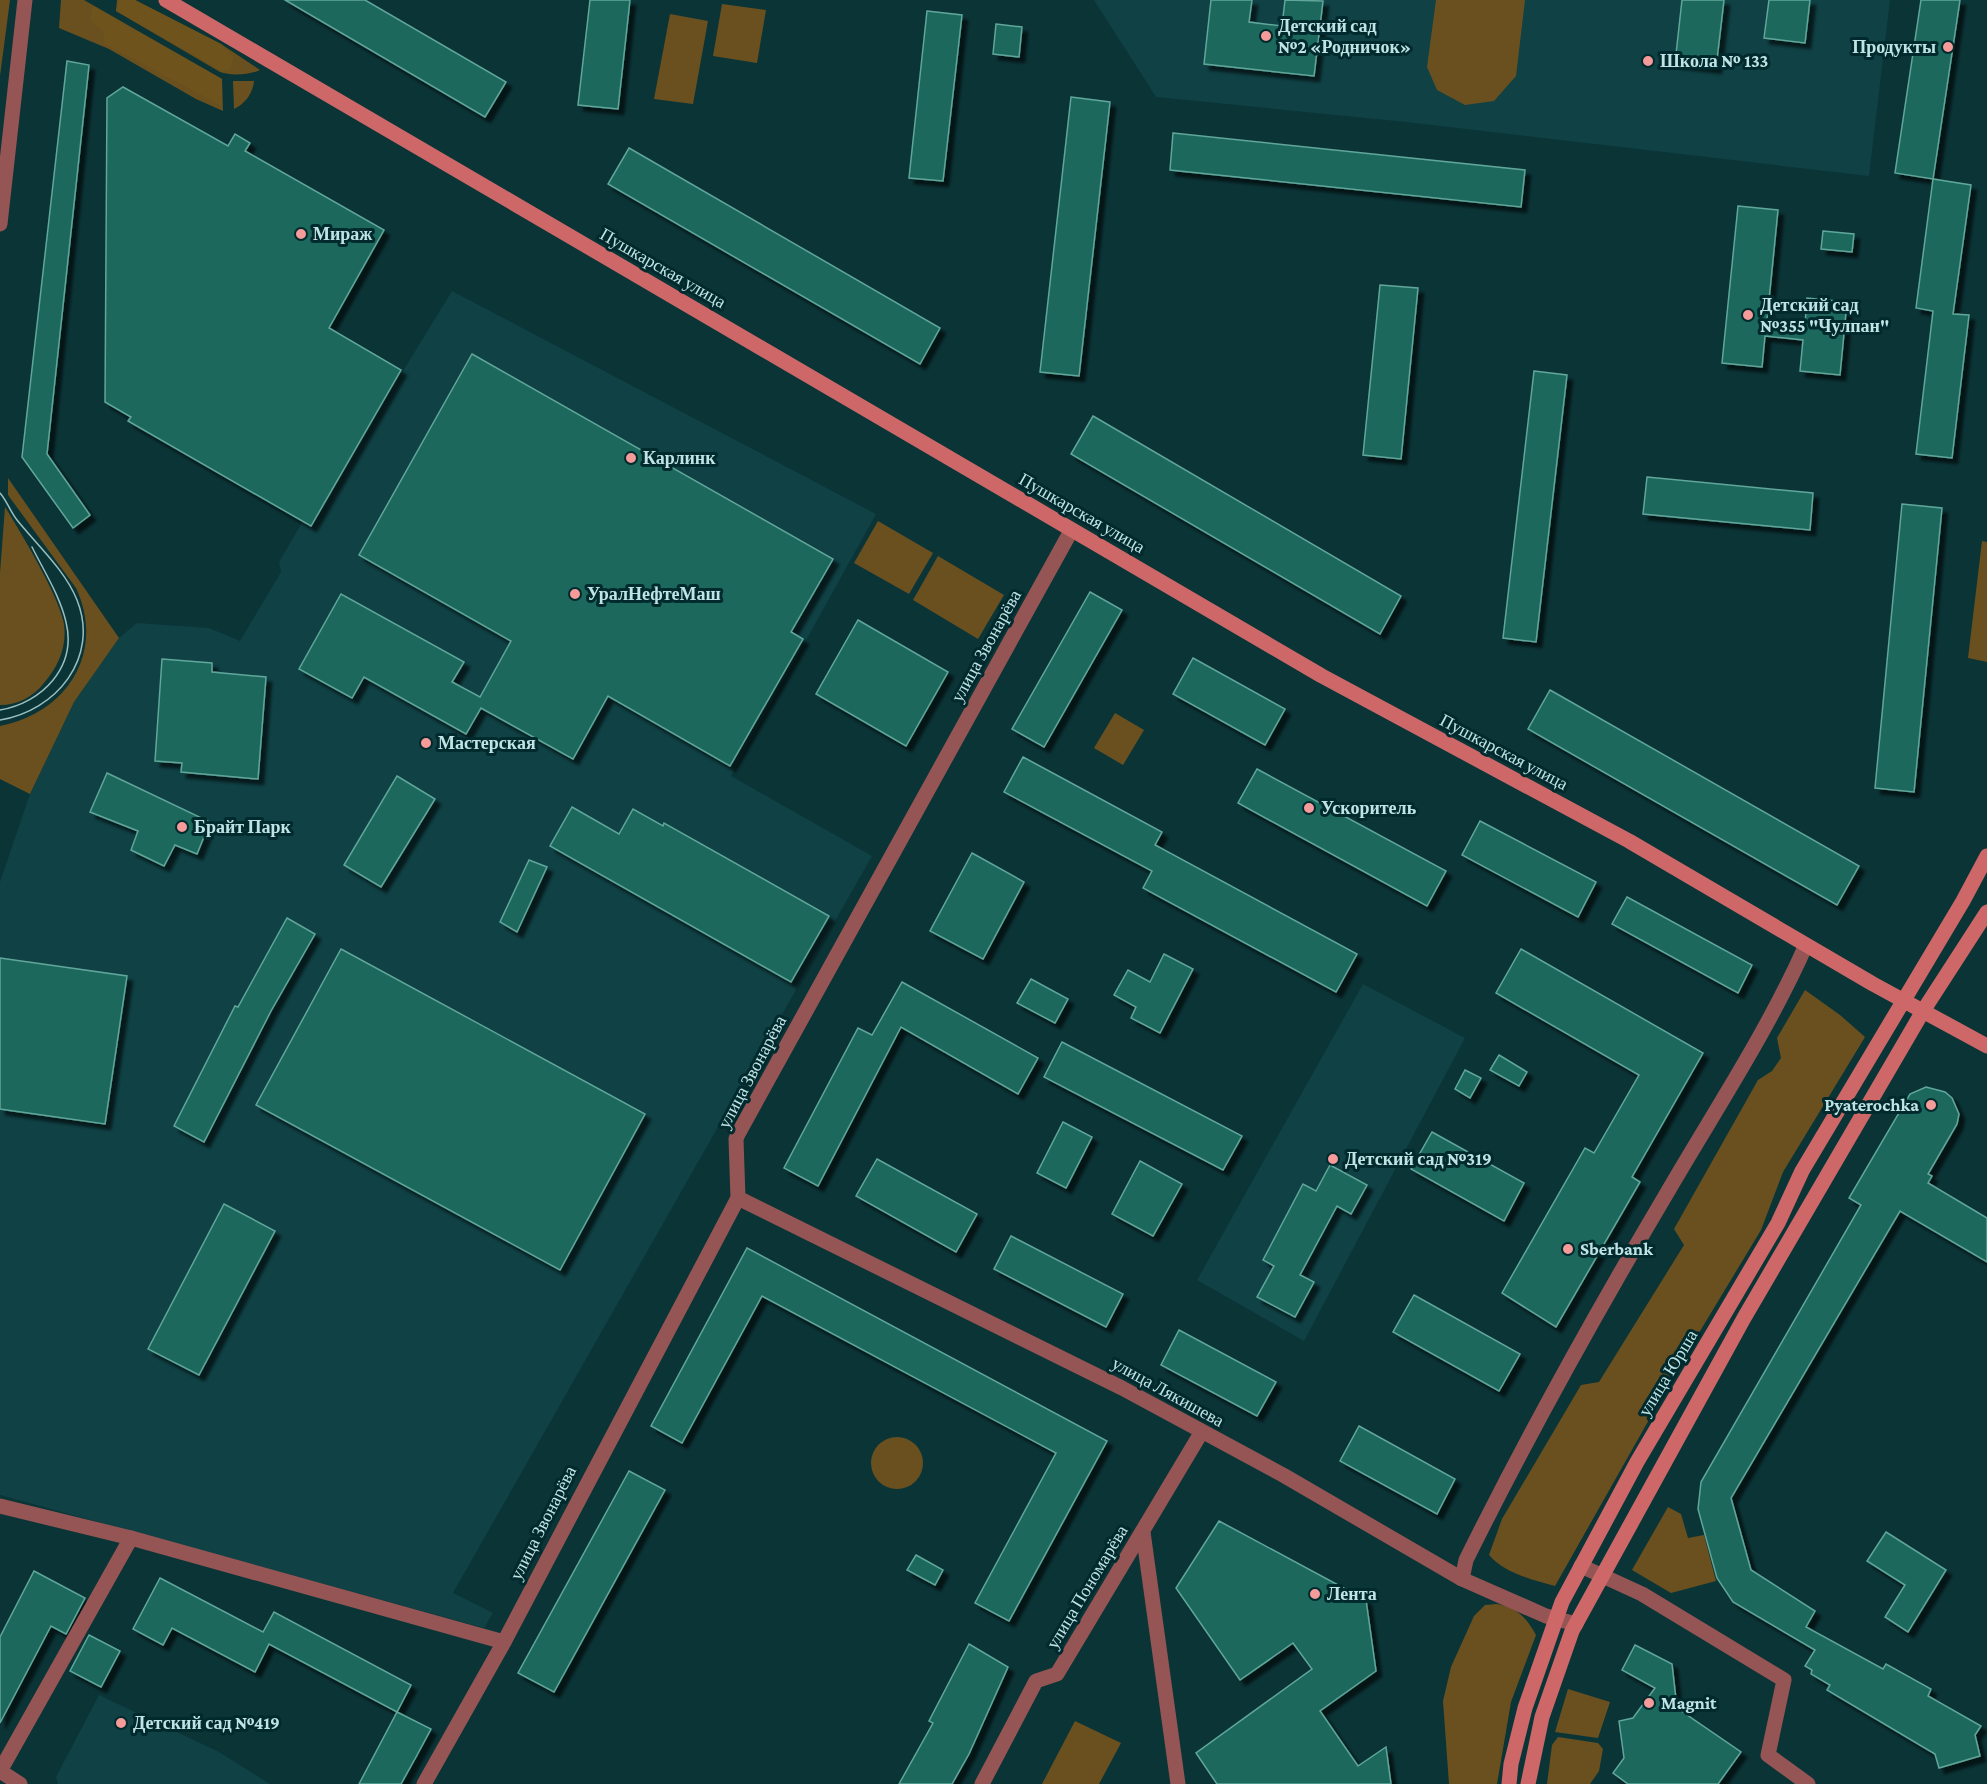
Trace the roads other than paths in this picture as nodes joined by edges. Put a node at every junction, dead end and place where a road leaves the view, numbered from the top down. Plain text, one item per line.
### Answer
1 (25, 0) edge
2 (166, 0) edge
3 (0, 224) edge
4 (1071, 531) junction
5 (1987, 856) edge
6 (1987, 912) edge
7 (1806, 945) junction
8 (1903, 1000) junction
9 (1923, 1011) junction
10 (1987, 1046) edge
11 (738, 1198) junction
12 (1729, 1309) junction
13 (1744, 1318) junction
14 (1201, 1433) junction
15 (0, 1506) edge
16 (1143, 1532) junction
17 (131, 1538) junction
18 (1581, 1566) junction
19 (1605, 1575) junction
20 (1462, 1579) junction
21 (1557, 1618) junction
22 (1576, 1624) junction
23 (504, 1642) junction
24 (0, 1771) edge
25 (20, 1784) edge
26 (424, 1784) edge
27 (982, 1784) edge
28 (1178, 1784) edge
29 (1509, 1784) edge
30 (1528, 1784) edge
31 (1808, 1784) edge

1 - 3 street
2 - 4 main road, Пушкарская улица
4 - 7 main road, Пушкарская улица
4 - 11 street, улица Звонарёва
5 - 8 main road, улица Юрша
6 - 9 main road
7 - 8 main road, Пушкарская улица
7 - 20 street
8 - 9 main road, Пушкарская улица
8 - 12 main road, улица Юрша
9 - 10 main road, Пушкарская улица
9 - 13 main road
11 - 14 street, улица Лякишева
11 - 23 street, улица Звонарёва
12 - 13 main road
12 - 18 main road, улица Юрша
13 - 19 main road
14 - 16 street, улица Пономарёва
14 - 20 street, улица Лякишева
15 - 17 street
16 - 27 street, улица Пономарёва
16 - 28 street
17 - 23 street
17 - 24 street
18 - 19 street
18 - 21 main road, улица Юрша
19 - 22 main road
19 - 31 street
20 - 21 street, улица Лякишева
21 - 22 street, улица Лякишева
21 - 29 main road, улица Юрша
22 - 30 main road
23 - 26 street, улица Звонарёва
24 - 25 street

